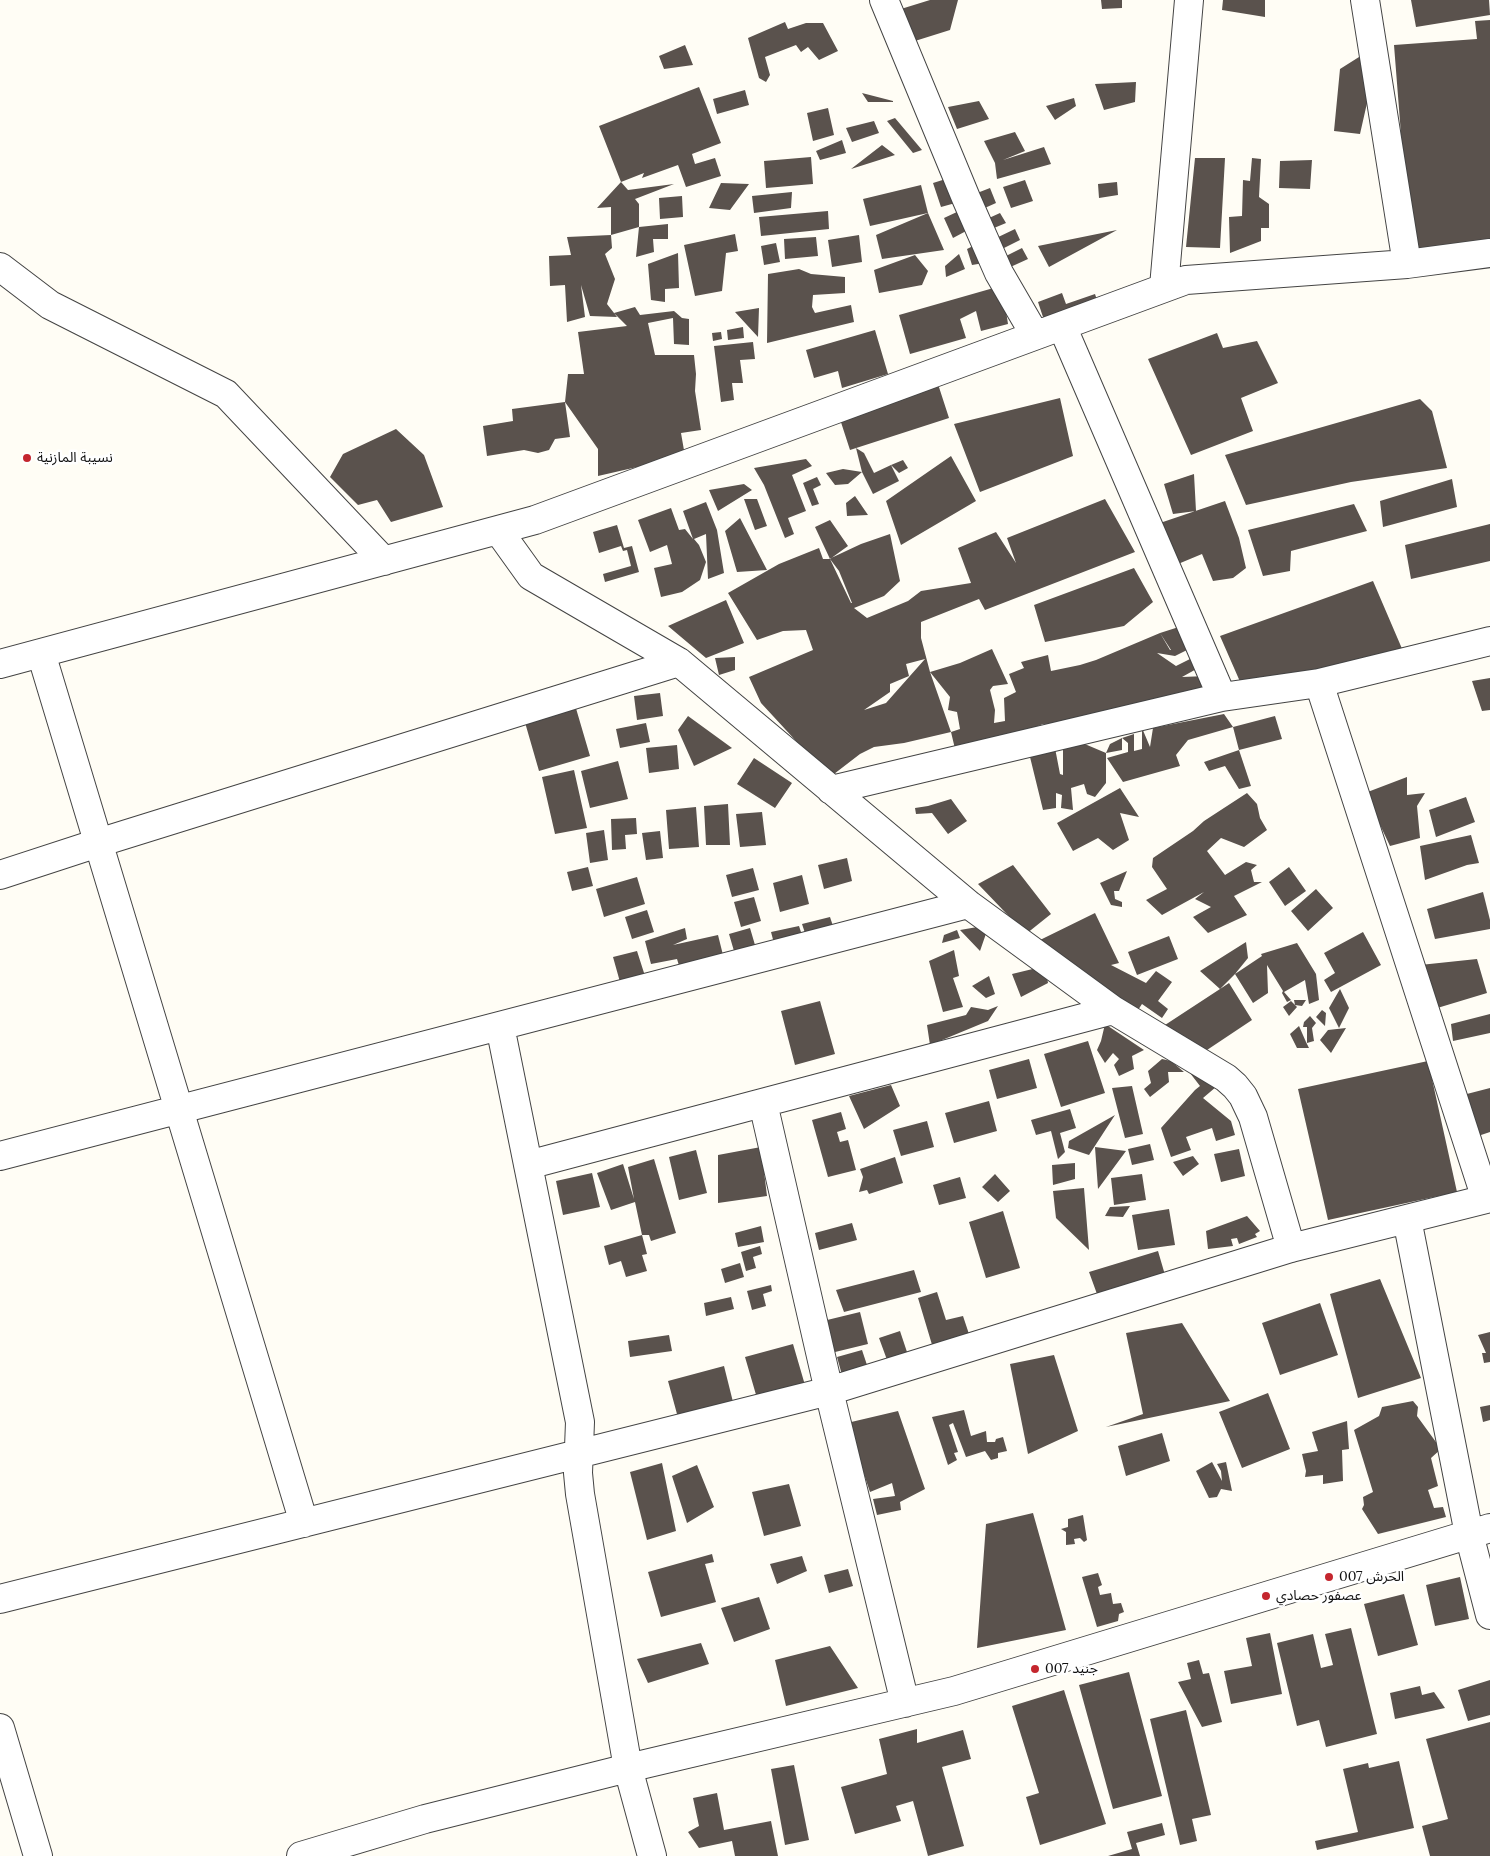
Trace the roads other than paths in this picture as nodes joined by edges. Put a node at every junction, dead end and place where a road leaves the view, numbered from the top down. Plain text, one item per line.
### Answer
1 (884, 0) edge
2 (1189, 0) edge
3 (1366, 0) edge
4 (1490, 252) edge
5 (1406, 264) junction
6 (0, 268) edge
7 (1164, 287) junction
8 (1062, 326) junction
9 (1035, 335) junction
10 (498, 530) junction
11 (384, 561) junction
12 (1490, 641) edge
13 (41, 653) junction
14 (679, 662) junction
15 (0, 664) edge
16 (1319, 683) junction
17 (1222, 697) junction
18 (831, 790) junction
19 (98, 843) junction
20 (0, 875) edge
21 (968, 904) junction
22 (1112, 1010) junction
23 (500, 1026) junction
24 (763, 1103) junction
25 (179, 1109) junction
26 (0, 1156) edge
27 (528, 1165) junction
28 (1488, 1198) edge
29 (1406, 1219) junction
30 (1291, 1248) junction
31 (829, 1391) junction
32 (579, 1455) junction
33 (304, 1523) junction
34 (1479, 1531) edge
35 (0, 1600) edge
36 (1490, 1615) edge
37 (905, 1703) junction
38 (0, 1728) edge
39 (628, 1768) junction
40 (38, 1856) edge
41 (301, 1856) edge
42 (652, 1856) edge

1 - 9 street
2 - 7 street
3 - 5 street
4 - 5 street
5 - 7 street
6 - 11 street
7 - 8 street
8 - 9 street
8 - 17 street
9 - 10 street
10 - 11 street
10 - 14 street
11 - 13 street
12 - 16 street
13 - 15 street
13 - 19 street
14 - 18 street
14 - 19 street
16 - 17 street
16 - 28 street
17 - 18 street
18 - 21 street
19 - 20 street
19 - 25 street
21 - 22 street
21 - 23 street
22 - 24 street
22 - 30 street
23 - 25 street
23 - 27 street
24 - 27 street
24 - 31 street
25 - 26 street
25 - 33 street
27 - 32 street
28 - 29 street
29 - 30 street
29 - 34 street
30 - 31 street
31 - 32 street
31 - 37 street
32 - 33 street
32 - 39 street
33 - 35 street
34 - 36 street
34 - 37 street
37 - 39 street
38 - 40 street
39 - 41 street
39 - 42 street

